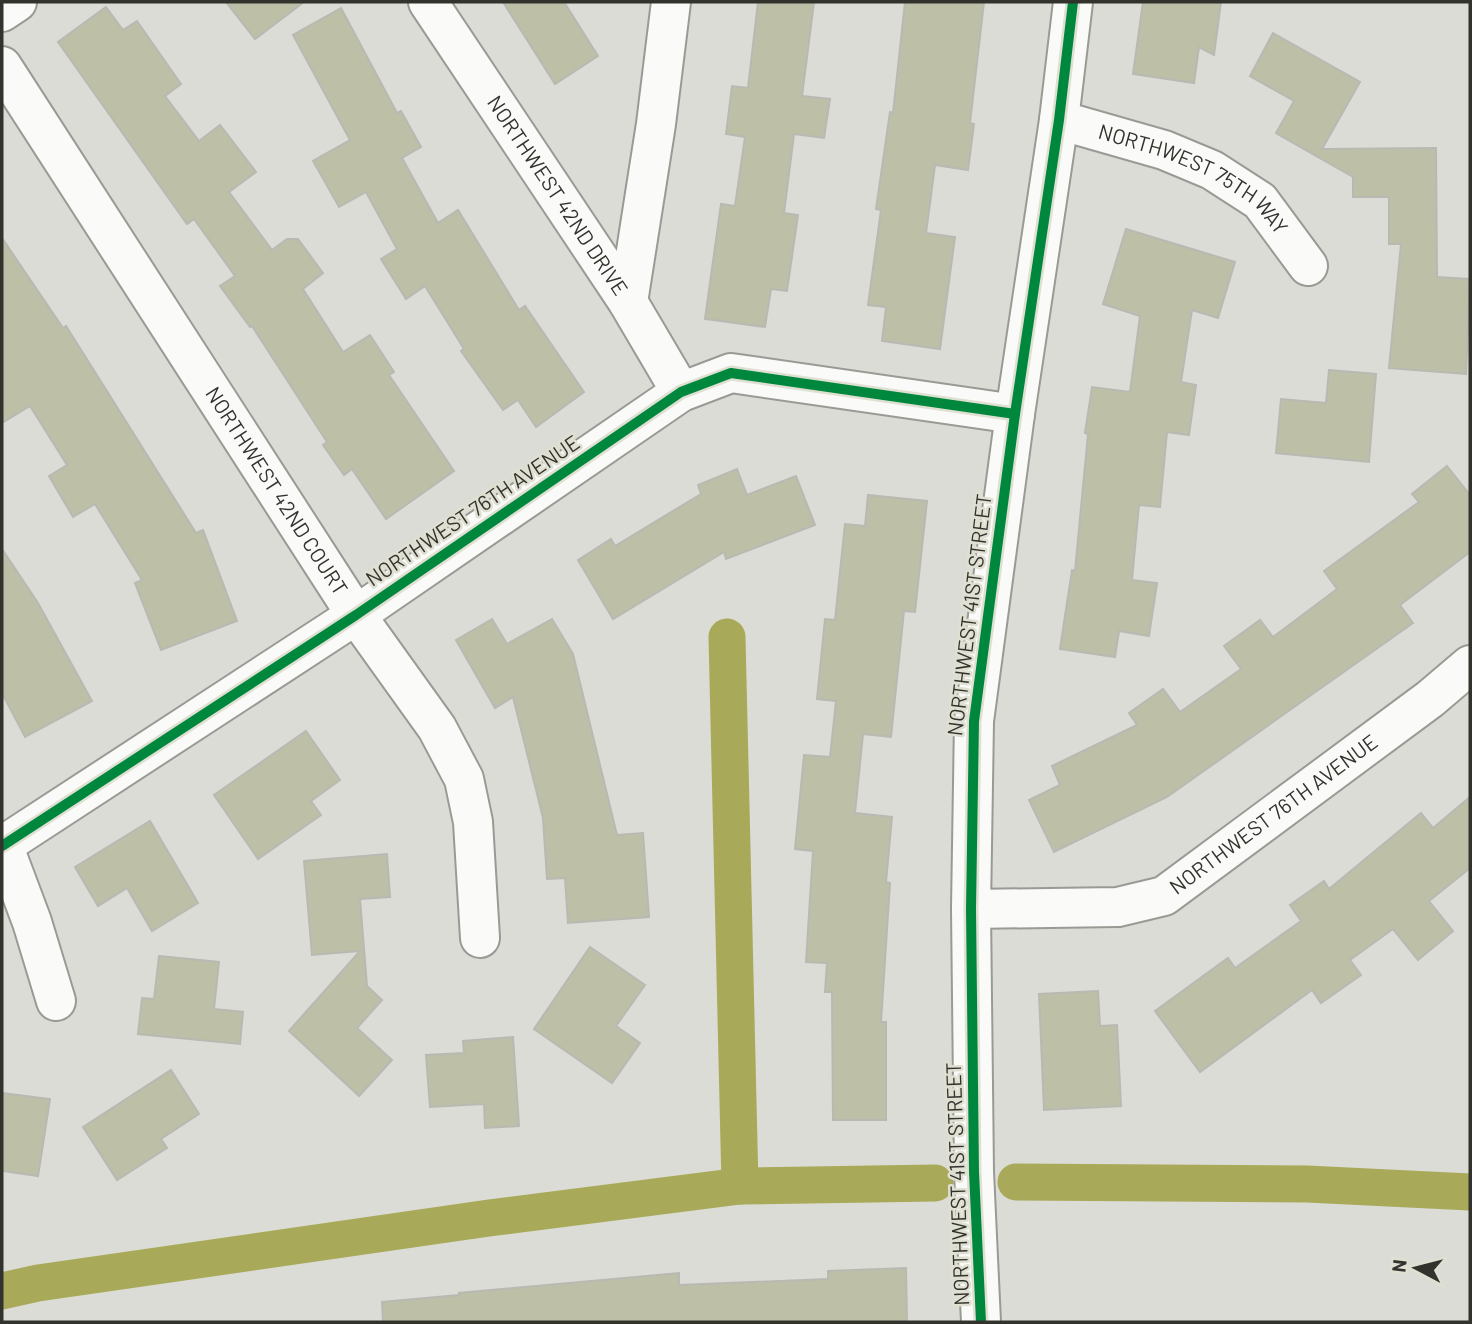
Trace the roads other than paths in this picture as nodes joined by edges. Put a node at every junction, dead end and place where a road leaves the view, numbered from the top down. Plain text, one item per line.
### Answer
1 (17, 2) edge
2 (428, 2) edge
3 (671, 2) edge
4 (1073, 2) edge
5 (2, 12) edge
6 (2, 66) edge
7 (1059, 120) junction
8 (1308, 265) dead end
9 (628, 302) junction
10 (681, 392) junction
11 (1015, 414) junction
12 (356, 615) junction
13 (1470, 665) edge
14 (2, 845) edge
15 (971, 909) junction
16 (481, 938) dead end
17 (56, 1000) dead end
18 (981, 1322) edge

1 - 5 street
2 - 9 street, NORTHWEST 42ND DRIVE
3 - 9 street
4 - 7 street, NORTHWEST 41ST STREET
6 - 12 street, NORTHWEST 42ND COURT
7 - 8 street, NORTHWEST 75TH WAY
7 - 11 street, NORTHWEST 41ST STREET
9 - 10 street, NORTHWEST 42ND DRIVE
10 - 11 street, NORTHWEST 76TH AVENUE
10 - 12 street, NORTHWEST 76TH AVENUE
11 - 15 street, NORTHWEST 41ST STREET
12 - 14 street, NORTHWEST 76TH AVENUE
12 - 16 street, NORTHWEST 42ND COURT
13 - 15 street, NORTHWEST 76TH AVENUE
14 - 17 street
15 - 18 street, NORTHWEST 41ST STREET

